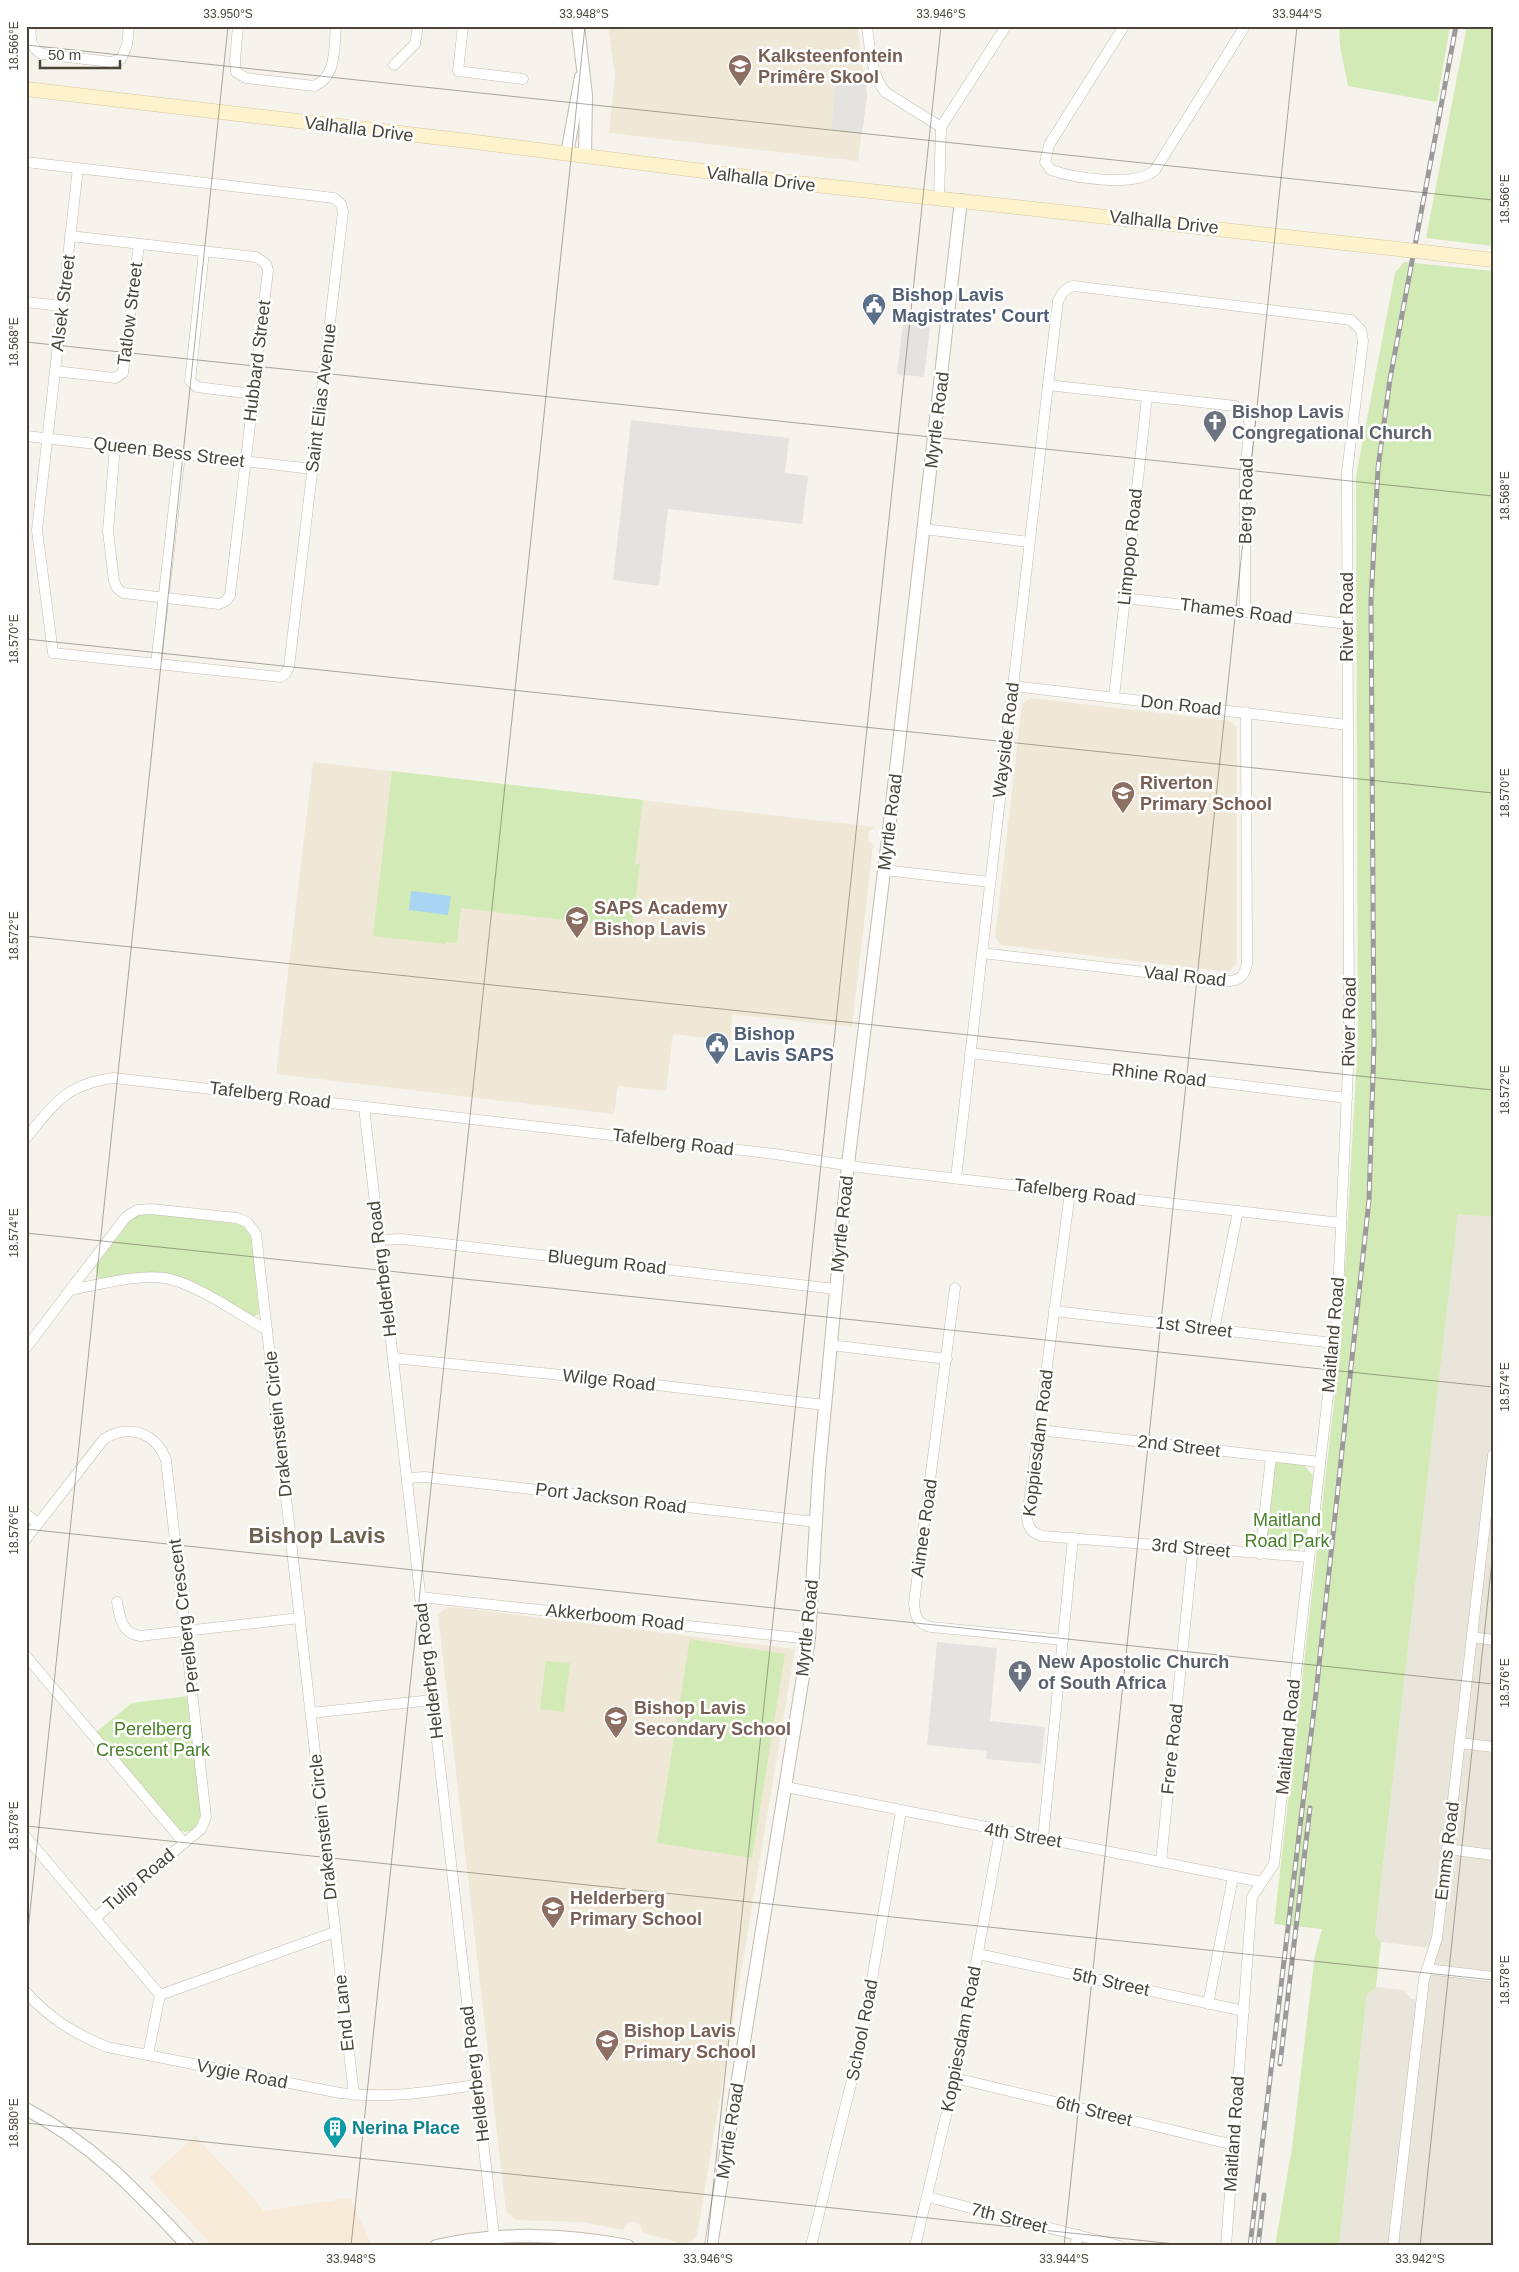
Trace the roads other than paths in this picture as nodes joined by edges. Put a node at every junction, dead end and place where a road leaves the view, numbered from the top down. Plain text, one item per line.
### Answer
1 (32, 26) edge
2 (129, 26) edge
3 (238, 26) edge
4 (336, 26) edge
5 (418, 26) edge
6 (463, 26) edge
7 (578, 26) edge
8 (866, 26) edge
9 (1006, 26) edge
10 (1124, 26) edge
11 (1245, 26) edge
12 (583, 64) junction
13 (394, 65) dead end
14 (523, 79) dead end
15 (28, 90) edge
16 (942, 127) junction
17 (567, 154) junction
18 (585, 156) junction
19 (26, 162) edge
20 (78, 168) junction
21 (939, 198) junction
22 (961, 200) junction
23 (70, 236) junction
24 (139, 244) junction
25 (204, 251) junction
26 (1493, 260) edge
27 (1058, 301) joint
28 (26, 302) edge
29 (62, 306) junction
30 (55, 371) junction
31 (1048, 385) junction
32 (253, 394) junction
33 (1147, 397) junction
34 (26, 436) edge
35 (47, 438) junction
36 (115, 446) junction
37 (180, 454) junction
38 (245, 461) junction
39 (312, 469) junction
40 (924, 529) junction
41 (1029, 542) junction
42 (164, 598) junction
43 (1124, 598) junction
44 (1245, 612) junction
45 (1348, 624) junction
46 (53, 653) joint
47 (156, 664) junction
48 (1013, 686) junction
49 (1114, 697) junction
50 (1246, 712) junction
51 (1348, 725) junction
52 (884, 870) junction
53 (990, 882) junction
54 (982, 953) junction
55 (970, 1053) junction
56 (1347, 1098) junction
57 (364, 1107) junction
58 (26, 1138) edge
59 (848, 1164) junction
60 (956, 1178) junction
61 (1070, 1192) junction
62 (1238, 1211) junction
63 (1341, 1223) junction
64 (379, 1240) junction
65 (955, 1288) dead end
66 (835, 1289) junction
67 (70, 1290) junction
68 (1054, 1311) junction
69 (267, 1330) junction
70 (1214, 1330) junction
71 (1334, 1343) junction
72 (830, 1344) junction
73 (26, 1348) edge
74 (393, 1358) junction
75 (947, 1359) junction
76 (824, 1405) junction
77 (1039, 1430) junction
78 (1493, 1455) edge
79 (1272, 1457) junction
80 (1320, 1462) junction
81 (407, 1478) junction
82 (26, 1514) edge
83 (816, 1522) junction
84 (38, 1523) junction
85 (1488, 1532) edge
86 (1073, 1538) junction
87 (26, 1539) edge
88 (1193, 1548) junction
89 (1260, 1554) junction
90 (1309, 1558) junction
91 (420, 1597) junction
92 (117, 1602) dead end
93 (300, 1618) junction
94 (185, 1630) junction
95 (1472, 1637) junction
96 (809, 1639) junction
97 (1063, 1640) junction
98 (1493, 1640) edge
99 (26, 1656) edge
100 (432, 1700) junction
101 (311, 1713) junction
102 (1460, 1743) junction
103 (1493, 1747) edge
104 (786, 1787) junction
105 (902, 1811) junction
106 (1000, 1832) junction
107 (26, 1837) edge
108 (1043, 1838) junction
109 (184, 1843) junction
110 (1448, 1849) junction
111 (1493, 1855) edge
112 (1161, 1861) junction
113 (1233, 1877) junction
114 (1261, 1882) junction
115 (95, 1918) junction
116 (335, 1932) junction
117 (978, 1954) junction
118 (1426, 1969) junction
119 (1493, 1977) edge
120 (26, 1992) edge
121 (160, 1995) junction
122 (1208, 2004) junction
123 (1244, 2011) junction
124 (148, 2055) junction
125 (955, 2078) junction
126 (476, 2085) junction
127 (354, 2095) junction
128 (26, 2109) edge
129 (1234, 2145) junction
130 (928, 2197) junction
131 (494, 2236) junction
132 (1077, 2241) edge
133 (183, 2244) edge
134 (436, 2246) edge
135 (628, 2246) edge
136 (711, 2246) edge
137 (812, 2246) edge
138 (915, 2246) edge
139 (1120, 2246) edge
140 (1226, 2246) edge
141 (1393, 2246) edge

1 - 2 street
3 - 4 street
5 - 13 street
6 - 14 street
7 - 12 street
8 - 16 street
9 - 16 street
10 - 11 street
12 - 17 street
12 - 18 street
15 - 17 main road, Valhalla Drive
16 - 21 street
17 - 18 main road, Valhalla Drive
18 - 21 main road, Valhalla Drive
19 - 20 street, Saint Elias Avenue
20 - 23 street, Alsek Street
20 - 39 street, Saint Elias Avenue
21 - 22 main road, Valhalla Drive
22 - 26 main road, Valhalla Drive, bridge
22 - 40 street, Myrtle Road
23 - 24 street
23 - 29 street, Alsek Street
24 - 25 street
24 - 30 street, Tatlow Street
25 - 32 street, Hubbard Street
25 - 32 street
27 - 31 street, Wayside Road
27 - 45 street, River Road
28 - 29 street
29 - 30 street, Alsek Street
30 - 35 street, Alsek Street
31 - 33 street, Berg Road
31 - 41 street, Wayside Road
32 - 38 street, Hubbard Street
33 - 43 street, Limpopo Road
33 - 44 street, Berg Road
34 - 35 street, Queen Bess Street
35 - 36 street, Queen Bess Street
35 - 46 street, Alsek Street
36 - 37 street, Queen Bess Street
36 - 42 street
37 - 38 street, Queen Bess Street
37 - 42 street
38 - 39 street, Queen Bess Street
38 - 42 street, Hubbard Street
39 - 47 street, Saint Elias Avenue
40 - 41 street
40 - 52 street, Myrtle Road
41 - 48 street, Wayside Road
42 - 47 street
43 - 44 street, Thames Road
43 - 49 street, Limpopo Road
44 - 45 street, Thames Road
45 - 51 street, River Road
46 - 47 street, Saint Elias Avenue
48 - 49 street, Don Road
48 - 53 street, Wayside Road
49 - 50 street, Don Road
50 - 51 street, Don Road
50 - 54 street, Vaal Road
51 - 56 street, River Road
52 - 53 street
52 - 59 street, Myrtle Road
53 - 54 street, Wayside Road
54 - 55 street, Wayside Road
55 - 56 street, Rhine Road
55 - 60 street, Wayside Road
56 - 63 street, River Road
57 - 58 street, Tafelberg Road
57 - 59 street, Tafelberg Road
57 - 64 street, Helderberg Road
59 - 60 street, Tafelberg Road
59 - 66 street, Myrtle Road
60 - 61 street, Tafelberg Road
61 - 62 street, Tafelberg Road
61 - 68 street, Koppiesdam Road
62 - 63 street, Tafelberg Road
62 - 70 street
63 - 71 street, Maitland Road
64 - 66 street, Bluegum Road
64 - 74 street, Helderberg Road
65 - 75 street, Aimee Road
66 - 72 street, Myrtle Road
67 - 69 street, Drakenstein Circle
67 - 69 street, Drakenstein Circle
67 - 73 street, Drakenstein Circle
68 - 70 street, 1st Street
68 - 77 street, Koppiesdam Road
69 - 93 street, Drakenstein Circle
70 - 71 street, 1st Street
71 - 80 street, Maitland Road
72 - 75 street
72 - 76 street, Myrtle Road
74 - 76 street, Wilge Road
74 - 81 street, Helderberg Road
75 - 97 street, Aimee Road
76 - 83 street, Myrtle Road
77 - 79 street, 2nd Street
77 - 86 street, Koppiesdam Road
78 - 85 street, Emms Road
79 - 80 street, 2nd Street
79 - 89 street
80 - 90 street, Maitland Road
81 - 83 street, Port Jackson Road
81 - 91 street, Helderberg Road
82 - 84 street
83 - 96 street, Myrtle Road
84 - 87 street, Perelberg Crescent
84 - 94 street, Perelberg Crescent
85 - 95 street, Emms Road
86 - 88 street, 3rd Street
86 - 97 street
88 - 89 street, 3rd Street
88 - 112 street, Frere Road
89 - 90 street, 3rd Street
90 - 114 street, Maitland Road
91 - 96 street, Akkerboom Road
91 - 100 street, Helderberg Road
92 - 94 street
93 - 94 street
93 - 101 street, Drakenstein Circle
94 - 109 street, Perelberg Crescent
95 - 98 street
95 - 102 street, Emms Road
96 - 104 street, Myrtle Road
97 - 108 street
99 - 109 street
100 - 101 street
100 - 126 street, Helderberg Road
101 - 116 street, Drakenstein Circle
102 - 103 street
102 - 110 street, Emms Road
104 - 105 street, 4th Street
104 - 136 street, Myrtle Road
105 - 106 street, 4th Street
105 - 137 street, School Road
106 - 108 street, 4th Street
106 - 117 street, Koppiesdam Road
107 - 115 street
108 - 112 street, 4th Street
109 - 115 street, Tulip Road
110 - 111 street
110 - 118 street, Emms Road
112 - 113 street, 4th Street
113 - 114 street, 4th Street
113 - 122 street
114 - 123 street, Maitland Road
115 - 121 street
116 - 121 street
116 - 127 street, End Lane
117 - 122 street, 5th Street
117 - 125 street, Koppiesdam Road
118 - 119 street
118 - 141 street, Emms Road
120 - 124 street, Vygie Road
121 - 124 street
122 - 123 street, 5th Street
123 - 129 street, Maitland Road
124 - 127 street, Vygie Road
125 - 129 street, 6th Street
125 - 130 street, Koppiesdam Road
126 - 127 street, Vygie Road
126 - 131 street, Helderberg Road
128 - 133 street
129 - 140 street, Maitland Road
130 - 132 street, 7th Street
130 - 138 street, Koppiesdam Road
131 - 134 street
131 - 135 street
132 - 139 street, 7th Street

